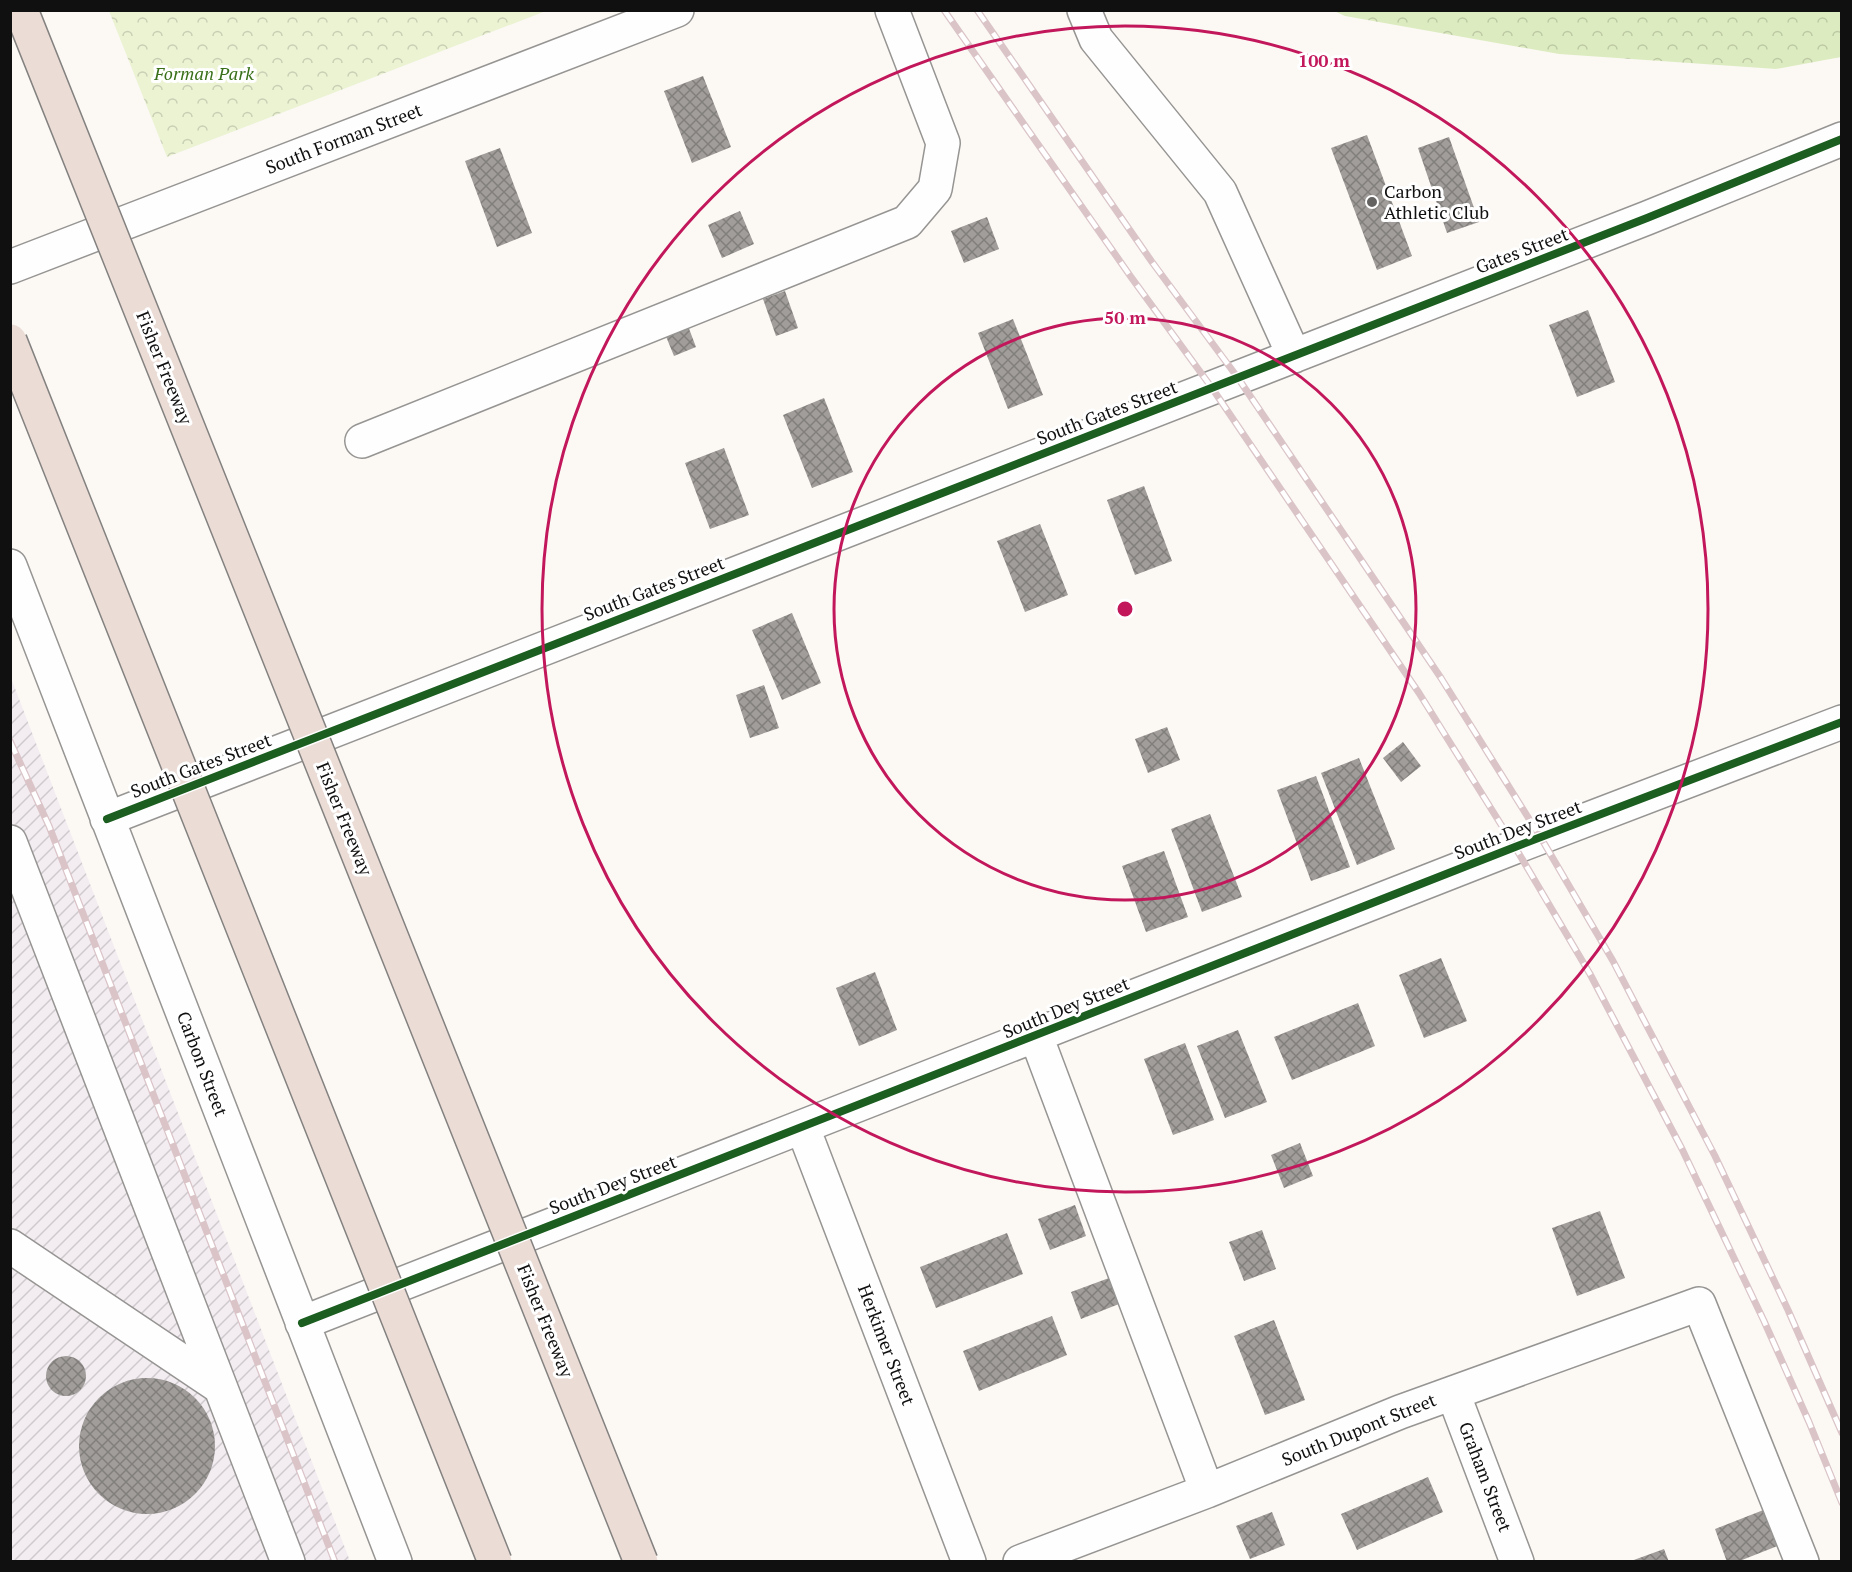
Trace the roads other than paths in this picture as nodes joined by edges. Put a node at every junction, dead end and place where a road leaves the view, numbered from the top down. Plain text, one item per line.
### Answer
1 (21, 10) edge
2 (677, 10) edge
3 (892, 10) edge
4 (1084, 10) edge
5 (1842, 139) edge
6 (10, 267) edge
7 (10, 341) edge
8 (1294, 356) junction
9 (1212, 388) joint
10 (362, 441) dead end
11 (10, 566) edge
12 (1842, 722) edge
13 (107, 819) junction
14 (10, 842) edge
15 (1036, 1036) junction
16 (803, 1128) junction
17 (10, 1246) edge
18 (302, 1323) junction
19 (220, 1387) junction
20 (1453, 1393) junction
21 (1207, 1491) junction
22 (288, 1562) edge
23 (395, 1562) edge
24 (495, 1562) edge
25 (641, 1562) edge
26 (969, 1562) edge
27 (1020, 1562) edge
28 (1517, 1562) edge
29 (1802, 1562) edge

1 - 25 highway, Fisher Freeway, bridge
2 - 6 street, South Forman Street
3 - 10 street
4 - 8 street
5 - 8 street, Gates Street
7 - 24 highway, bridge
8 - 9 street, Gates Street
9 - 13 street, South Gates Street
11 - 13 street, Carbon Street
12 - 15 street, South Dey Street
13 - 18 street, Carbon Street
14 - 19 street
15 - 16 street, South Dey Street
15 - 21 street
16 - 18 street, South Dey Street
16 - 26 street, Herkimer Street
17 - 19 street
18 - 23 street, Carbon Street
19 - 22 street
20 - 21 street, South Dupont Street
20 - 28 street, Graham Street
20 - 29 street, South Dupont Street
21 - 27 street, South Dupont Street

